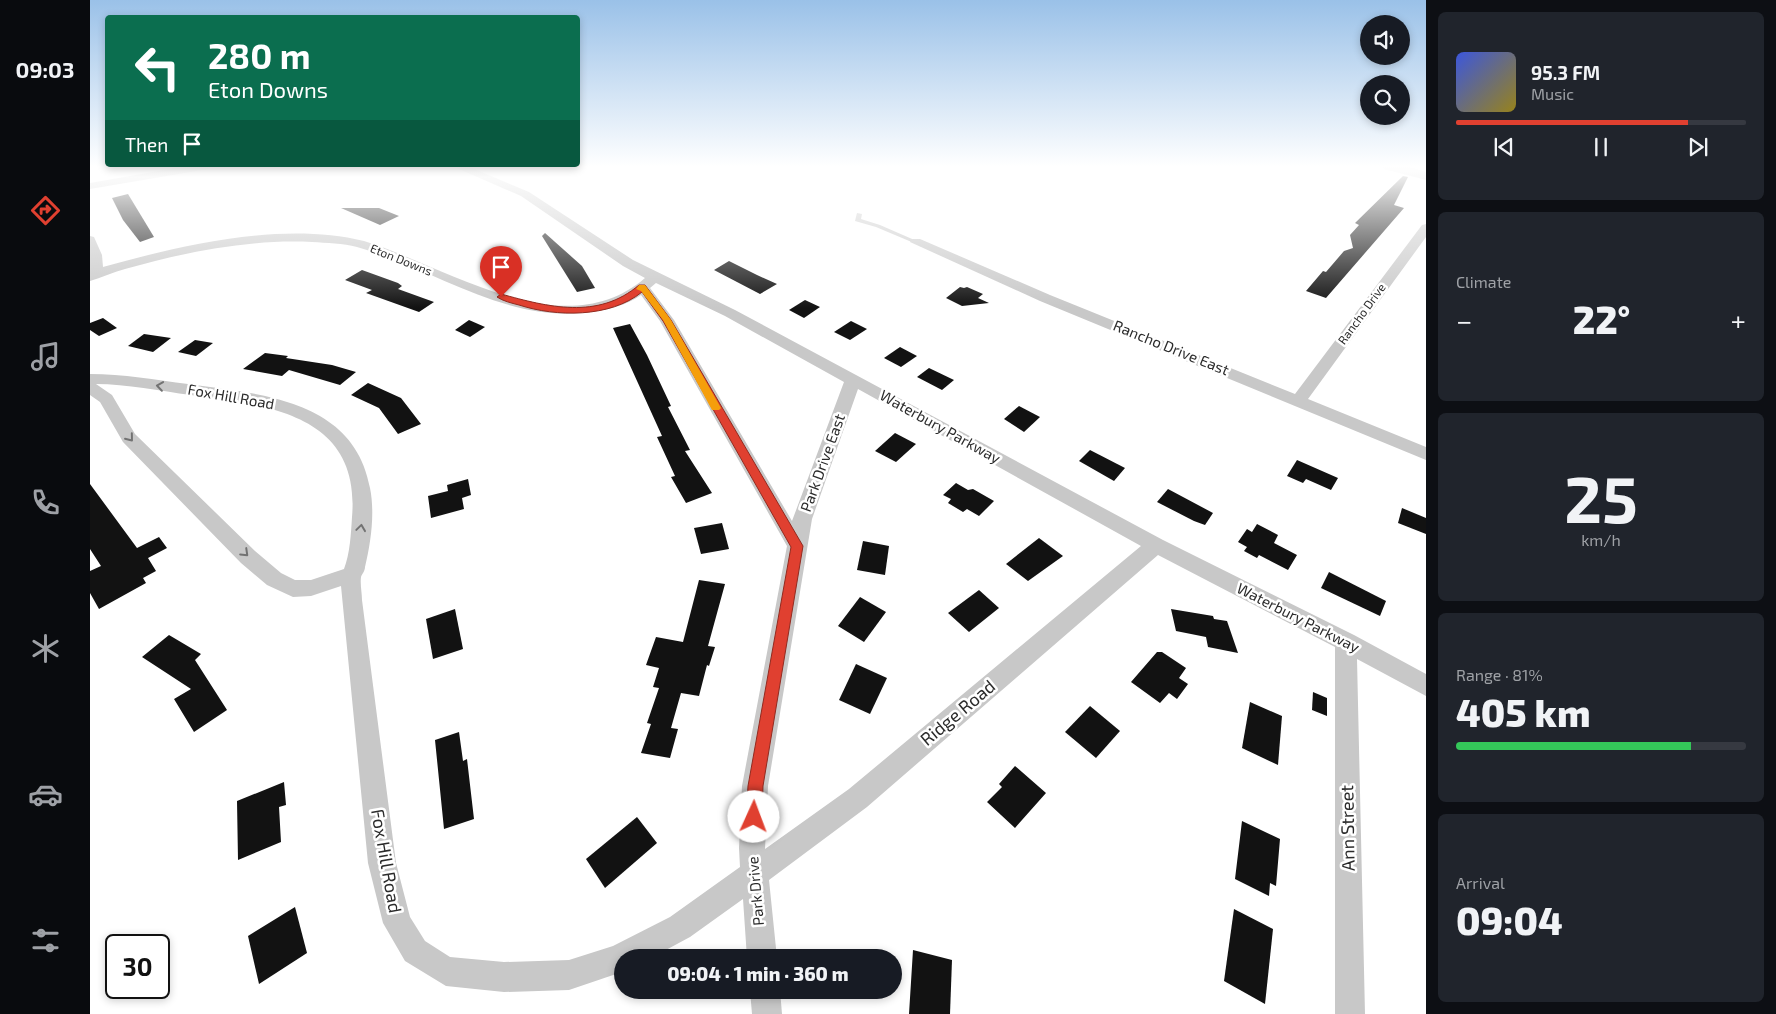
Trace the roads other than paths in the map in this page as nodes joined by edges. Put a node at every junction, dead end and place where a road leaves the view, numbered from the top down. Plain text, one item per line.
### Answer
1 (554, 213) edge
2 (859, 214) dead end
3 (1426, 228) edge
4 (90, 240) edge
5 (916, 242) joint
6 (91, 275) edge
7 (648, 282) junction
8 (90, 379) edge
9 (853, 380) junction
10 (90, 387) edge
11 (1299, 400) junction
12 (1426, 454) edge
13 (1156, 545) junction
14 (797, 546) junction
15 (351, 575) junction
16 (1346, 642) junction
17 (1426, 686) edge
18 (754, 874) junction
19 (761, 949) edge
20 (766, 999) edge
21 (767, 1014) edge
22 (1350, 1014) edge

1 - 7 street, Waterbury Parkway
2 - 5 lane
3 - 11 street, Rancho Drive
4 - 6 street
5 - 11 street, Rancho Drive East
6 - 7 street, Eton Downs
7 - 9 street, Waterbury Parkway
7 - 14 street
15 -> 8 street, Fox Hill Road
9 - 13 street, Waterbury Parkway
9 - 14 street, Park Drive East
10 -> 15 street
11 - 12 street, Rancho Drive East
13 - 16 street, Waterbury Parkway
13 - 18 street, Ridge Road
14 - 18 street, Park Drive
15 - 18 street, Fox Hill Road
16 - 17 street, Waterbury Parkway
16 - 22 street, Ann Street
18 - 19 street, Park Drive
20 - 21 street

